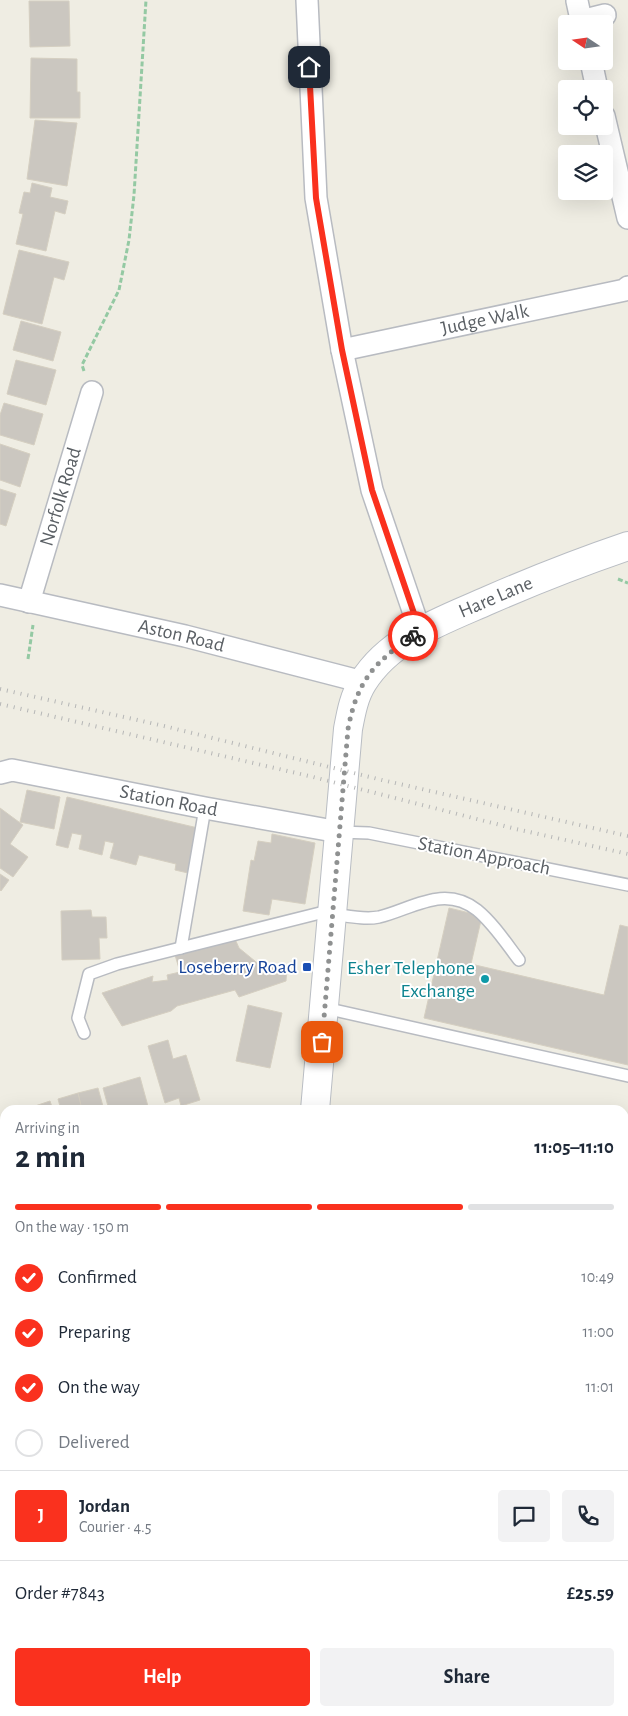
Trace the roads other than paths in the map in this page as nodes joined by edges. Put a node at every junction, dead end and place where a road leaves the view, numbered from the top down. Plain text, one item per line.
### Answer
1 (307, 0) edge
2 (576, 1) edge
3 (580, 15) edge
4 (608, 135) edge
5 (628, 218) edge
6 (628, 287) edge
7 (342, 350) junction
8 (92, 392) road end
9 (628, 546) edge
10 (0, 596) edge
11 (29, 602) junction
12 (420, 631) junction
13 (363, 682) junction
14 (0, 773) edge
15 (205, 808) junction
16 (340, 832) junction
17 (628, 885) edge
18 (333, 912) junction
19 (182, 948) junction
20 (519, 960) dead end
21 (325, 1008) junction
22 (84, 1033) dead end
23 (628, 1076) edge
24 (315, 1105) edge

1 - 7 street
2 - 3 street
4 - 5 street
6 - 7 street, Judge Walk
7 - 12 street
8 - 11 street, Norfolk Road
9 - 12 street, Hare Lane
10 - 11 street, Aston Road
11 - 13 street, Aston Road
12 - 13 street, Hare Lane
13 - 16 street, Hare Lane
14 - 15 street, Station Road
15 - 16 street, Station Road
15 - 19 lane
16 - 17 lane, Station Approach
16 - 18 street, Hare Lane
18 - 19 lane
18 - 20 lane
18 - 21 street, Hare Lane
19 - 22 lane
21 - 23 lane
21 - 24 street, Hare Lane

